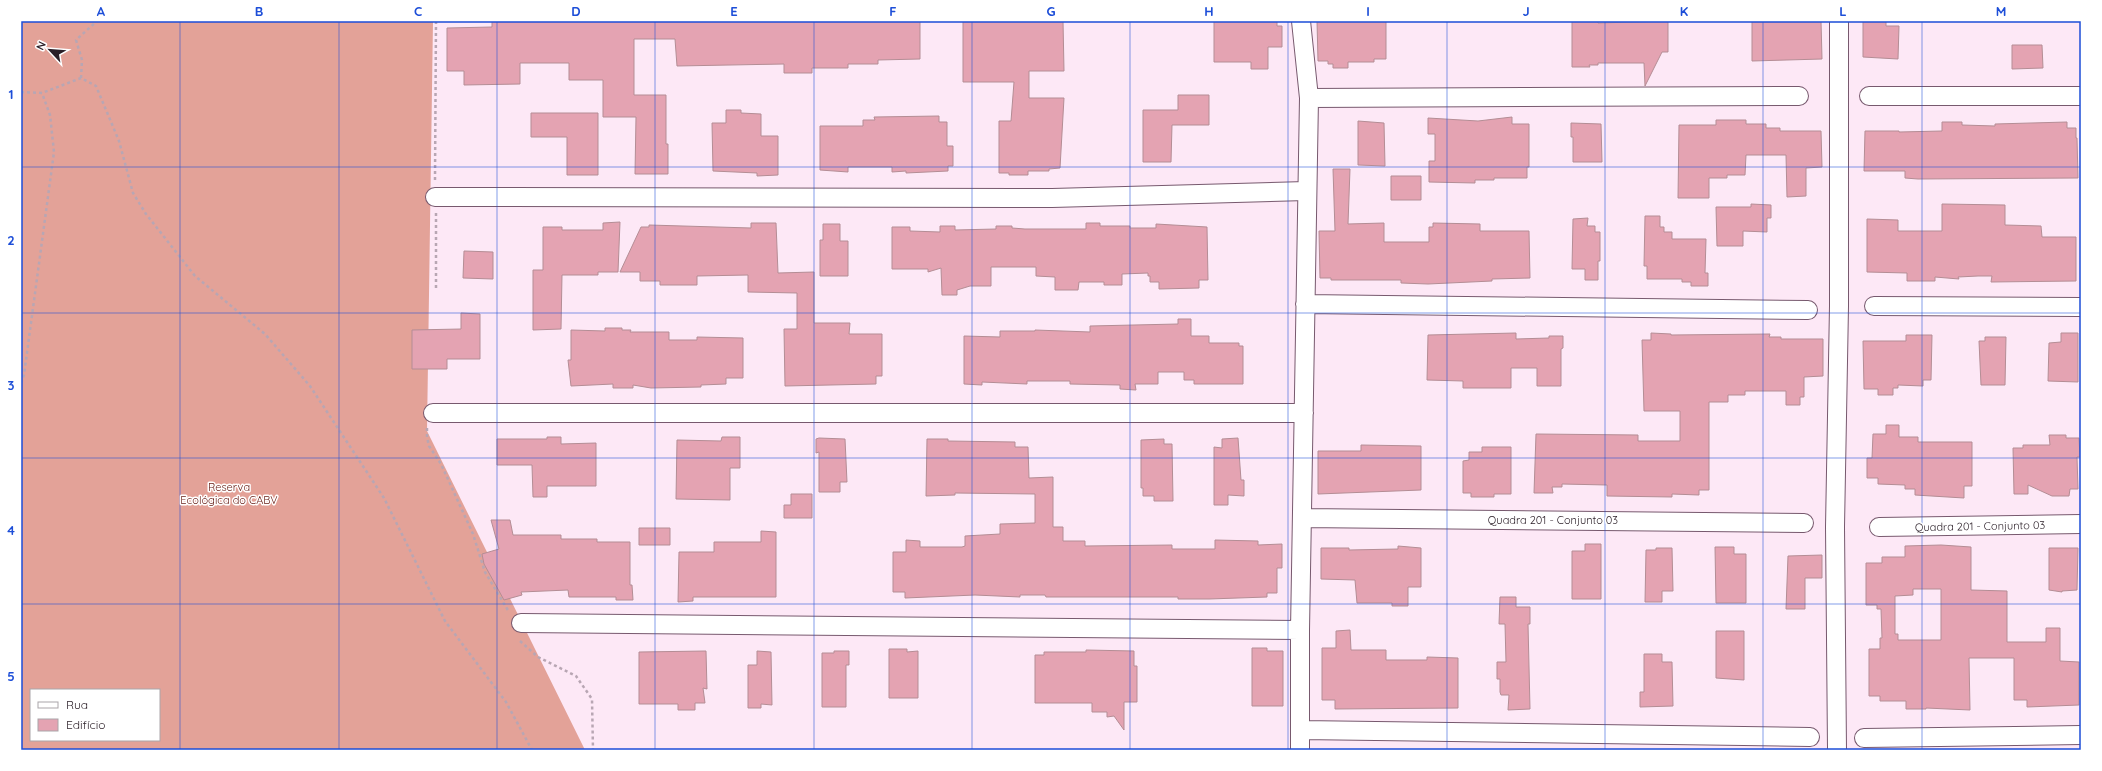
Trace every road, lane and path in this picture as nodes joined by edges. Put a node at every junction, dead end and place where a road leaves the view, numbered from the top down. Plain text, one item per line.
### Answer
1 (97, 21) edge
2 (436, 21) edge
3 (1301, 21) edge
4 (1839, 21) edge
5 (81, 78) junction
6 (21, 92) edge
7 (42, 93) junction
8 (1799, 96) dead end
9 (1869, 96) dead end
10 (2081, 96) edge
11 (1309, 98) junction
12 (1306, 191) junction
13 (435, 197) junction
14 (436, 289) dead end
15 (1306, 304) junction
16 (1874, 306) dead end
17 (2081, 307) edge
18 (1808, 310) dead end
19 (21, 383) edge
20 (433, 413) joint
21 (1304, 413) junction
22 (1302, 518) junction
23 (1804, 522) dead end
24 (2081, 524) edge
25 (1879, 527) dead end
26 (521, 623) junction
27 (1300, 630) junction
28 (1301, 730) junction
29 (2081, 736) edge
30 (1810, 737) dead end
31 (1864, 738) dead end
32 (532, 750) edge
33 (593, 750) edge
34 (1300, 750) edge
35 (1837, 750) edge

1 - 5 path
2 - 13 path
3 - 11 street
4 - 35 street
5 - 7 path
5 - 32 path
6 - 7 path
7 - 19 path
8 - 11 street
9 - 10 street
11 - 12 street
12 - 13 street
12 - 15 street
13 - 14 path
15 - 18 street
15 - 21 street
16 - 17 street
20 - 21 street
20 - 26 path
21 - 22 street
22 - 23 street, Quadra 201 - Conjunto 03
22 - 27 street
24 - 25 street, Quadra 201 - Conjunto 03
26 - 27 street
26 - 33 path
27 - 28 street
28 - 30 street
28 - 34 street
29 - 31 street

